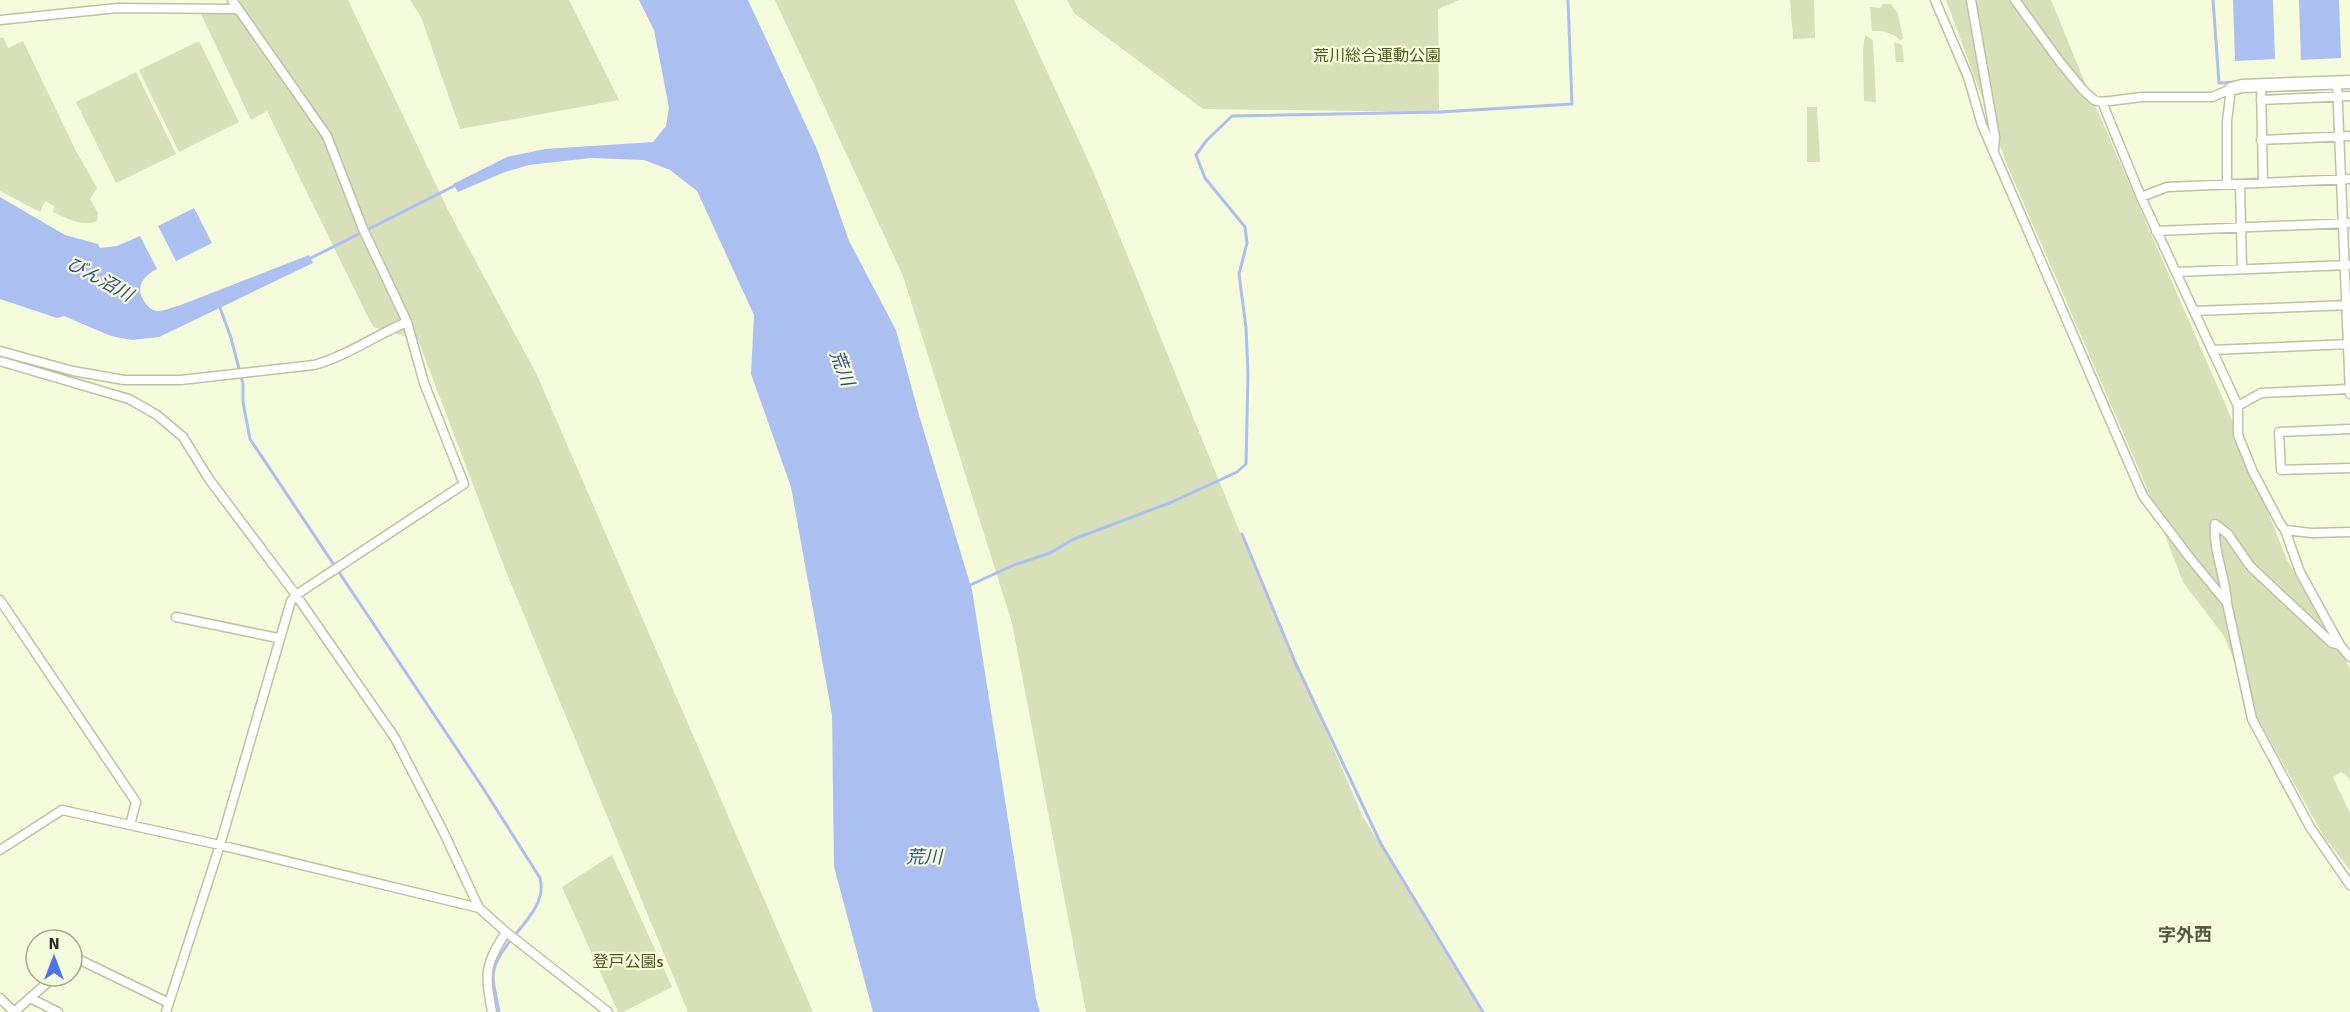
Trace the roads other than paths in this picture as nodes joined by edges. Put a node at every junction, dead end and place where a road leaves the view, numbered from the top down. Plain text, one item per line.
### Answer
1 (232, 0) edge
2 (1935, 0) edge
3 (1971, 0) edge
4 (2015, 0) edge
5 (118, 4) edge
6 (237, 9) junction
7 (0, 21) edge
8 (2344, 83) edge
9 (2261, 86) junction
10 (2231, 89) junction
11 (2350, 96) edge
12 (2338, 97) junction
13 (2261, 100) junction
14 (2102, 102) junction
15 (2350, 136) edge
16 (2340, 137) junction
17 (2261, 140) junction
18 (1994, 149) junction
19 (2346, 179) edge
20 (2263, 182) junction
21 (2240, 183) junction
22 (2227, 184) junction
23 (2141, 197) junction
24 (2347, 223) edge
25 (2241, 228) junction
26 (2156, 231) junction
27 (2347, 265) edge
28 (2242, 268) junction
29 (2176, 272) junction
30 (2348, 305) edge
31 (2194, 311) junction
32 (407, 322) junction
33 (2349, 344) edge
34 (2212, 350) junction
35 (0, 351) edge
36 (0, 361) edge
37 (2350, 389) edge
38 (2350, 394) edge
39 (2238, 406) junction
40 (2350, 429) edge
41 (2350, 468) edge
42 (2285, 530) junction
43 (2350, 532) edge
44 (296, 595) junction
45 (0, 600) edge
46 (2227, 603) junction
47 (176, 617) dead end
48 (278, 638) junction
49 (2340, 645) junction
50 (2350, 657) edge
51 (130, 825) junction
52 (220, 845) junction
53 (0, 850) edge
54 (2350, 885) edge
55 (479, 908) junction
56 (506, 932) junction
57 (84, 962) edge
58 (41, 988) edge
59 (0, 998) edge
60 (30, 998) junction
61 (167, 1008) edge
62 (58, 1012) edge
63 (492, 1012) edge
64 (608, 1012) edge

1 - 6 street
2 - 18 street
3 - 18 street
4 - 14 street
5 - 6 street
5 - 7 street
6 - 32 street
8 - 9 street
8 - 12 street
9 - 10 street
9 - 13 street
10 - 14 street
10 - 22 street
11 - 12 street
12 - 13 street
12 - 16 street
13 - 17 street
14 - 23 street
15 - 16 street
16 - 17 street
16 - 19 street
17 - 20 street
18 - 46 street
19 - 20 street
19 - 24 street
20 - 21 street
21 - 22 street
21 - 25 street
22 - 23 street
23 - 26 street
24 - 25 street
24 - 27 street
25 - 26 street
25 - 28 street
26 - 29 street
27 - 28 street
27 - 30 street
28 - 29 street
29 - 31 street
30 - 31 street
30 - 33 street
31 - 34 street
32 - 35 street
32 - 44 street
33 - 34 street
33 - 37 street
34 - 39 street
36 - 44 street
37 - 38 street
37 - 39 street
39 - 42 street
40 - 41 street
42 - 43 street
42 - 49 street
44 - 48 street
44 - 55 street
45 - 51 street
46 - 49 street
46 - 54 street
47 - 48 street
48 - 52 street
49 - 50 street
51 - 52 street
51 - 53 street
52 - 55 street
52 - 61 street
55 - 56 street
56 - 63 street
56 - 64 street
57 - 61 street
58 - 60 street
59 - 60 street
60 - 62 street

